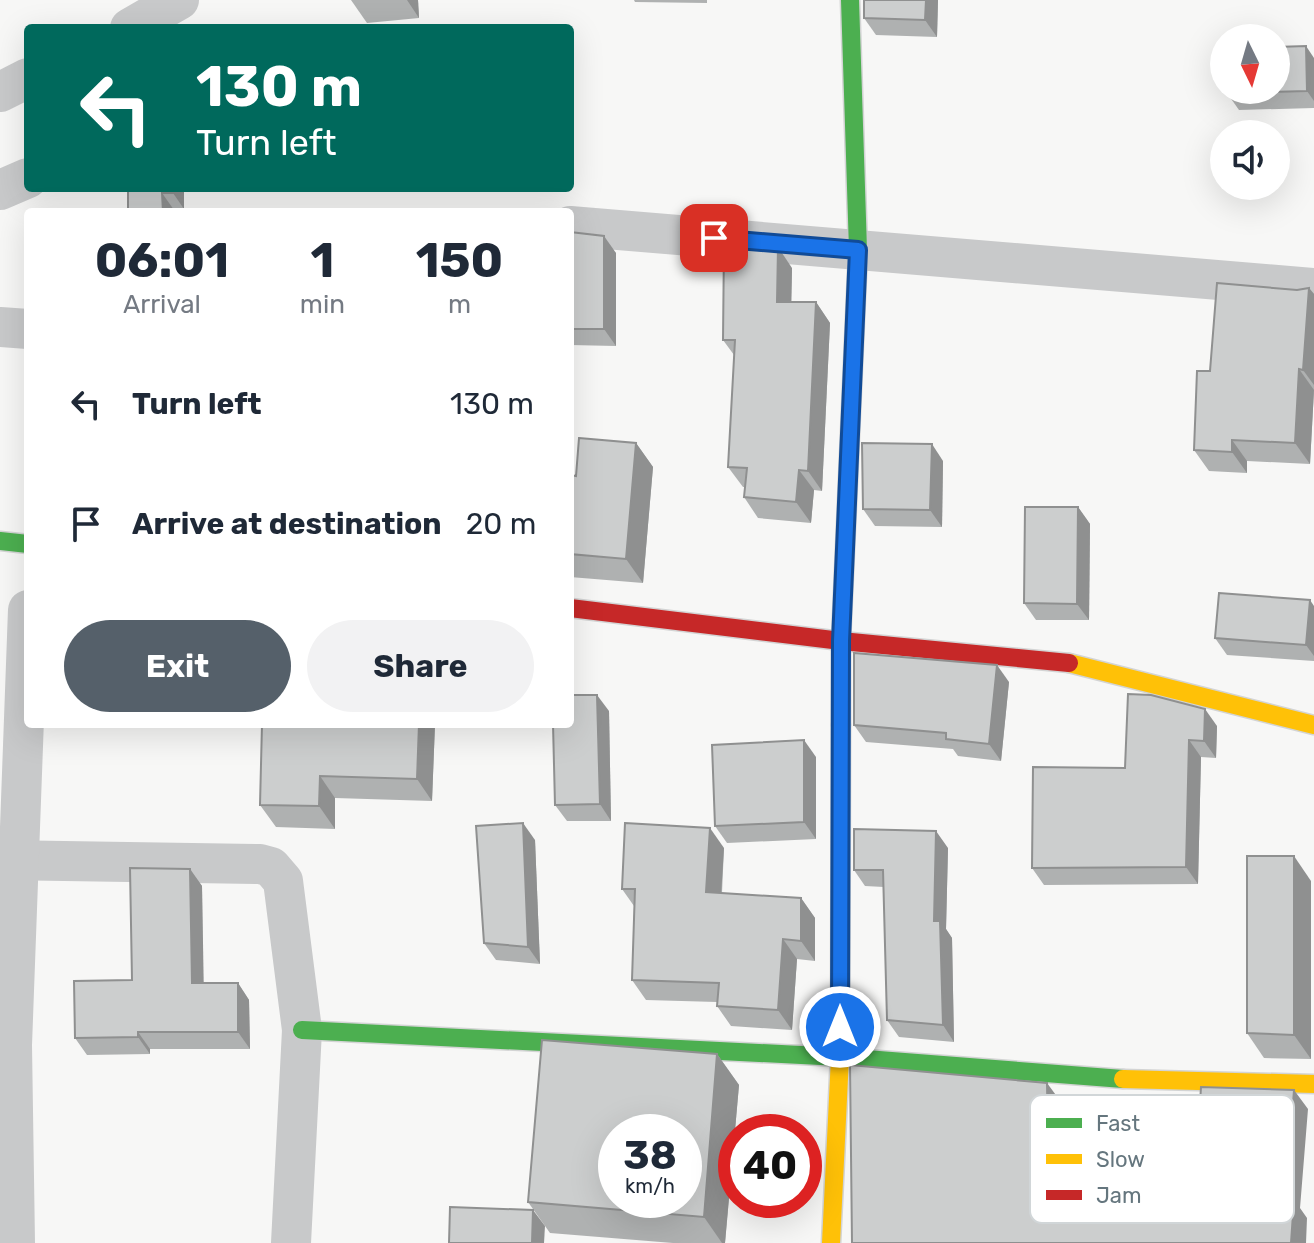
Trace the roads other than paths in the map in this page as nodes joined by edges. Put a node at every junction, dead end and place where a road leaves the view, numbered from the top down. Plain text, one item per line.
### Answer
1 (179, 0) edge
2 (850, 0) edge
3 (137, 24) edge
4 (24, 80) edge
5 (0, 92) edge
6 (24, 180) edge
7 (0, 190) edge
8 (574, 226) edge
9 (858, 250) junction
10 (1314, 288) edge
11 (0, 327) edge
12 (24, 329) edge
13 (0, 541) edge
14 (24, 544) edge
15 (574, 608) edge
16 (841, 641) junction
17 (24, 663) edge
18 (1314, 725) edge
19 (9, 860) edge
20 (302, 1030) junction
21 (6, 1045) edge
22 (840, 1057) junction
23 (1314, 1084) edge
24 (10, 1228) edge
25 (291, 1243) edge
26 (832, 1243) edge

1 - 3 street
2 - 9 street
4 - 5 street
6 - 7 street
8 - 9 street
9 - 10 street
9 - 16 street
11 - 12 street
13 - 14 street
15 - 16 street
16 - 18 street
16 - 22 street
17 - 19 street
19 - 20 street
19 - 21 street
20 - 22 street
20 - 25 street
21 - 24 street
22 - 23 street
22 - 26 street

